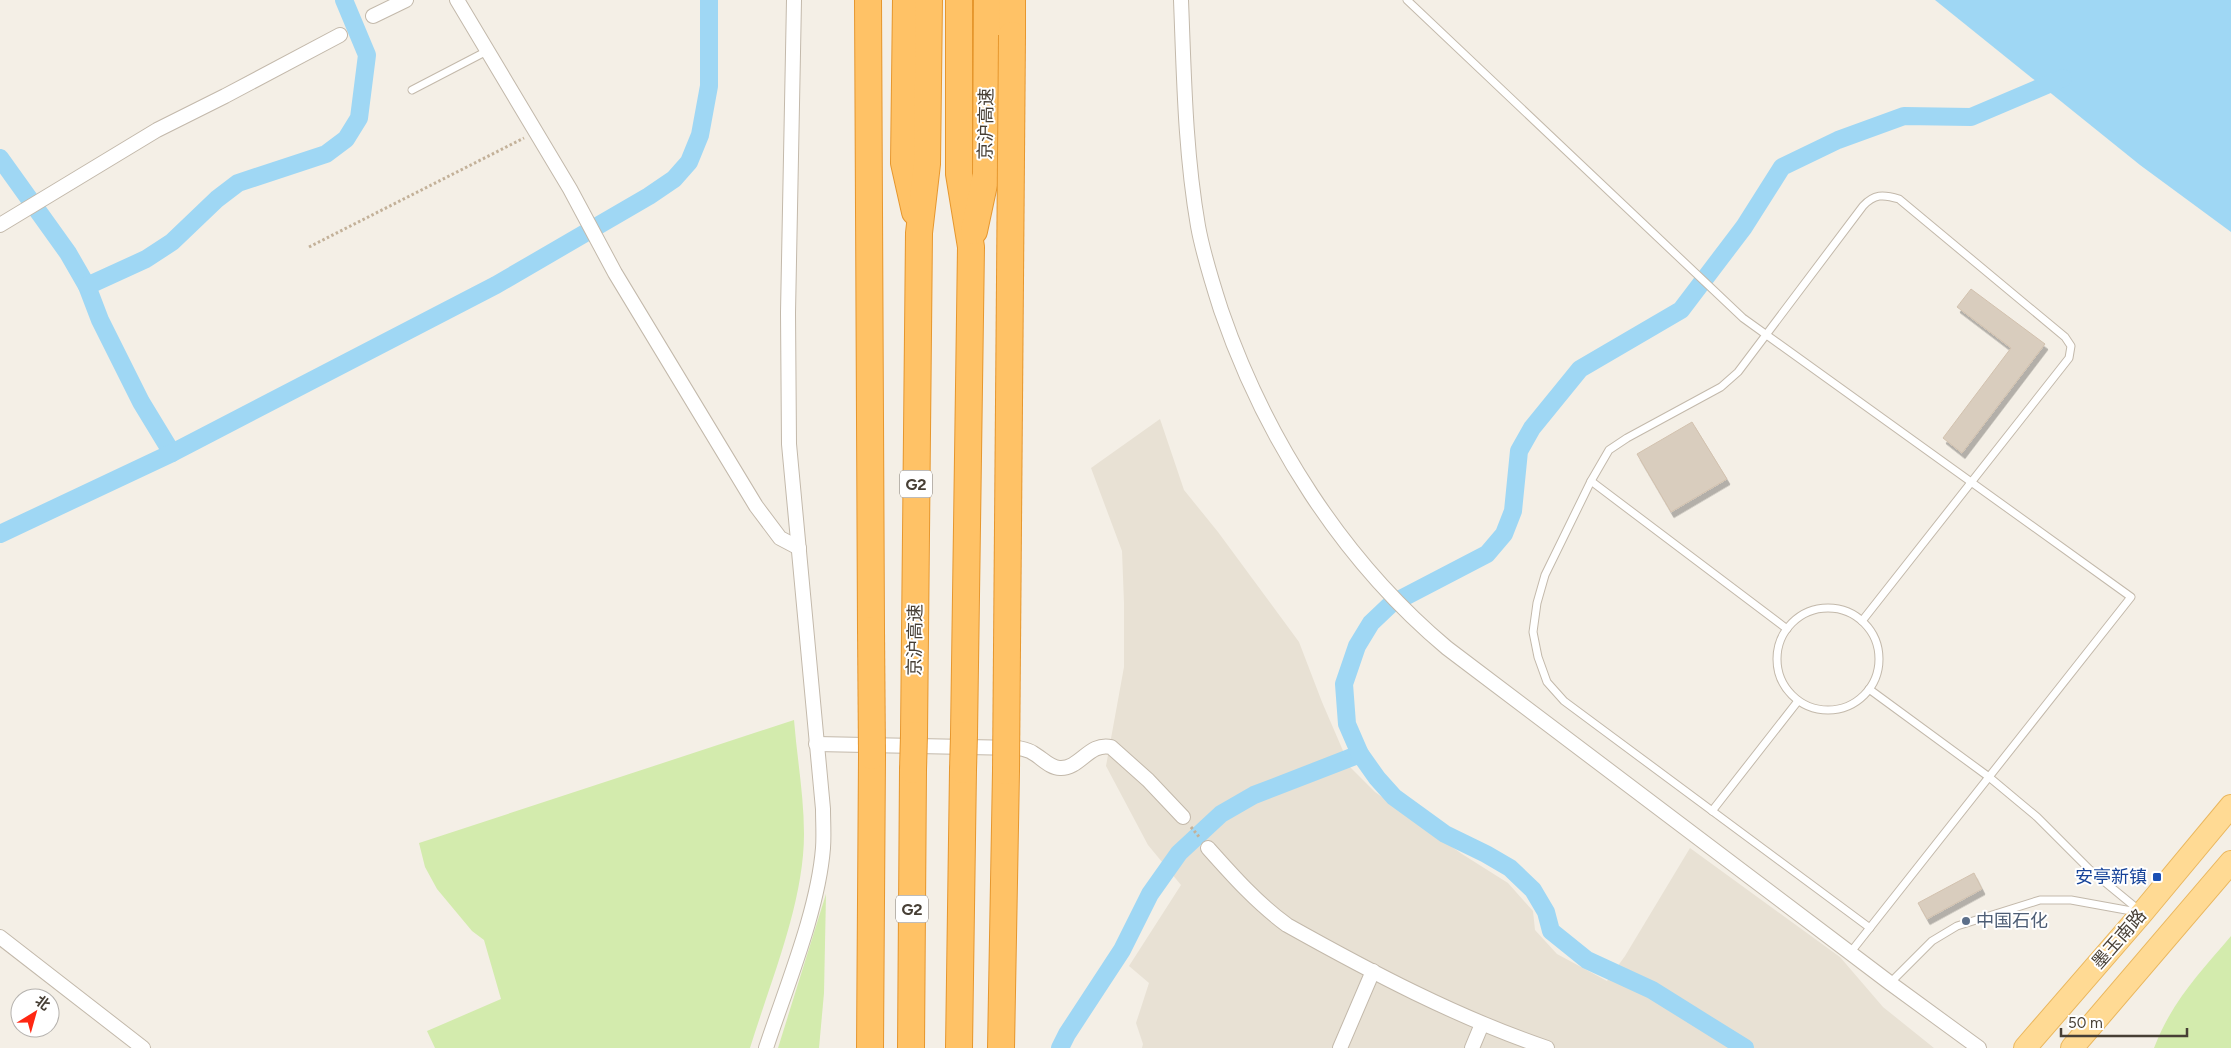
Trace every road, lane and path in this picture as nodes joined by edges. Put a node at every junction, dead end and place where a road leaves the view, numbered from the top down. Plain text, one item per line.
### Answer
1 (406, 0) edge
2 (457, 0) edge
3 (794, 0) edge
4 (868, 0) edge
5 (906, 0) edge
6 (928, 0) edge
7 (960, 0) edge
8 (987, 0) edge
9 (1012, 0) edge
10 (1181, 0) edge
11 (1407, 0) edge
12 (373, 16) dead end
13 (340, 35) dead end
14 (486, 51) junction
15 (412, 90) dead end
16 (536, 132) junction
17 (0, 225) edge
18 (919, 233) junction
19 (971, 246) junction
20 (308, 248) dead end
21 (1768, 335) junction
22 (1591, 481) junction
23 (1971, 482) junction
24 (799, 548) junction
25 (1862, 621) junction
26 (1787, 629) junction
27 (1869, 689) junction
28 (1798, 701) junction
29 (816, 744) junction
30 (1989, 777) junction
31 (2231, 806) edge
32 (1712, 810) junction
33 (1183, 817) joint
34 (1208, 848) joint
35 (2231, 862) edge
36 (2142, 913) junction
37 (1870, 928) junction
38 (0, 937) edge
39 (1850, 953) junction
40 (1373, 971) junction
41 (1890, 983) junction
42 (1482, 1024) junction
43 (143, 1048) edge
44 (766, 1048) edge
45 (870, 1048) edge
46 (911, 1048) edge
47 (959, 1048) edge
48 (1001, 1048) edge
49 (1340, 1048) edge
50 (1472, 1048) edge
51 (1547, 1048) edge
52 (1979, 1048) edge
53 (2025, 1048) edge
54 (2072, 1048) edge

1 - 12 street
2 - 14 street
3 - 24 street
4 - 45 highway, bridge
5 - 18 highway, 京沪高速 / G2
6 - 18 highway, 京沪高速 / G2
7 - 19 highway, 京沪高速
8 - 19 highway, 京沪高速
9 - 48 highway, bridge
10 - 39 street
11 - 21 lane
13 - 17 street
14 - 15 lane
14 - 16 street
16 - 20 path
16 - 24 street
18 - 46 highway, 京沪高速 / G2, bridge
19 - 47 highway, 京沪高速, bridge
21 - 22 lane
21 - 23 lane
21 - 23 lane
22 - 26 lane
22 - 32 lane
23 - 25 lane
23 - 30 lane
24 - 29 street
25 - 26 lane
25 - 27 lane
26 - 28 lane
27 - 28 lane
27 - 30 lane
28 - 32 lane
29 - 33 street
29 - 44 street
30 - 36 lane
30 - 37 lane
31 - 36 main road, 墨玉南路
32 - 37 lane
33 - 34 path
34 - 40 street
35 - 54 main road, 墨玉南路
36 - 41 lane
36 - 53 main road, 墨玉南路
37 - 39 lane
38 - 43 street
39 - 41 street
40 - 42 street
40 - 49 street
41 - 52 street
42 - 50 street
42 - 51 street

